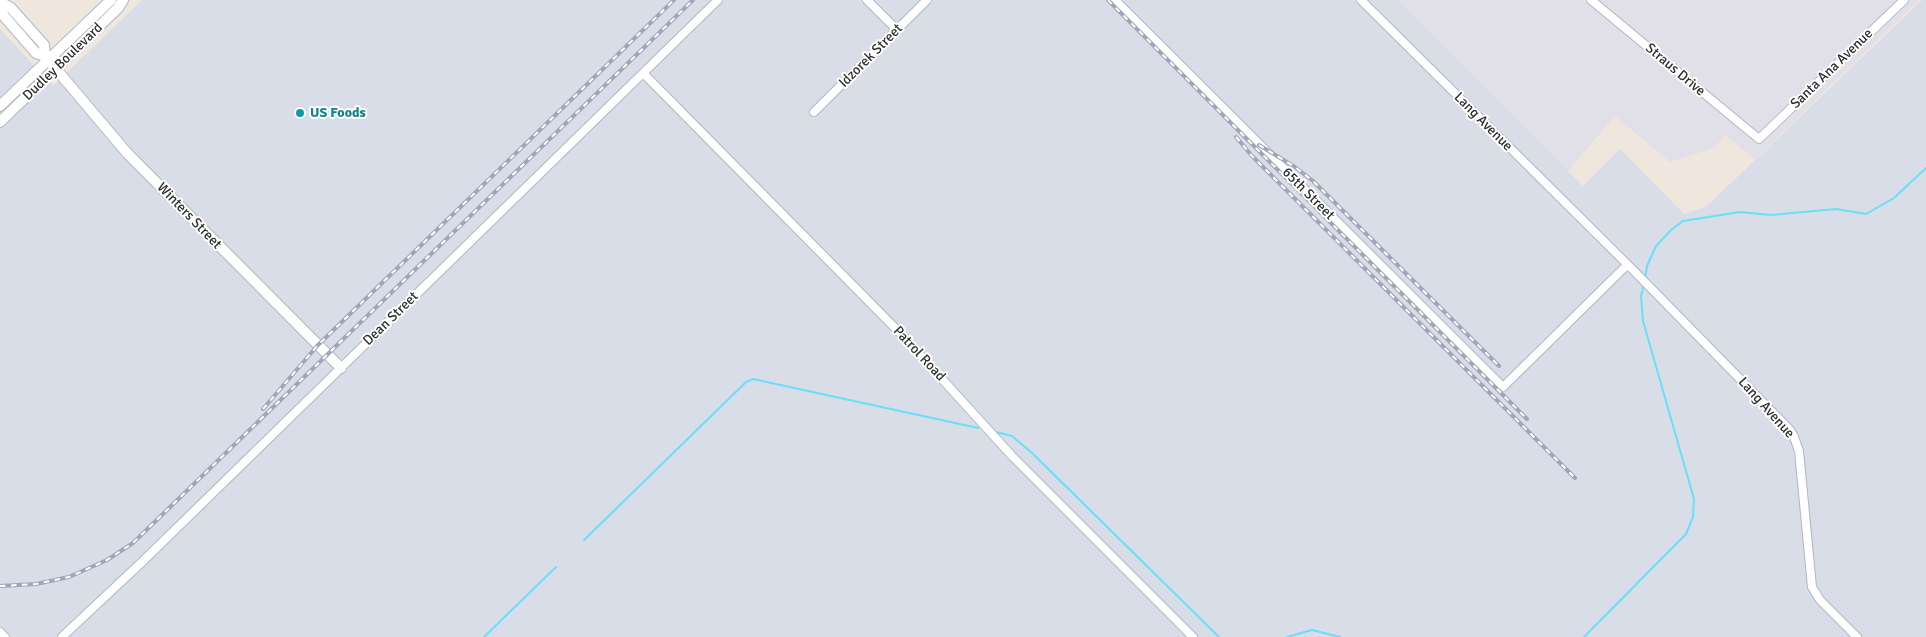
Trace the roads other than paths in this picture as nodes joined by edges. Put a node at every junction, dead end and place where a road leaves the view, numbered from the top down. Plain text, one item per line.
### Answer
1 (111, 0) edge
2 (123, 0) edge
3 (718, 0) edge
4 (867, 0) edge
5 (927, 0) edge
6 (1114, 0) edge
7 (1361, 0) edge
8 (1592, 0) edge
9 (1904, 0) edge
10 (0, 4) edge
11 (897, 30) junction
12 (47, 58) junction
13 (56, 69) junction
14 (643, 73) junction
15 (0, 106) edge
16 (814, 112) dead end
17 (0, 122) edge
18 (1759, 139) joint
19 (1627, 265) junction
20 (341, 368) junction
21 (0, 632) edge
22 (5, 637) edge
23 (62, 637) edge
24 (1193, 637) edge
25 (1857, 637) edge

1 - 12 street, Dudley Boulevard
2 - 13 street, Dudley Boulevard
3 - 14 street, Dean Street
4 - 11 street
5 - 11 street, Idzorek Street
6 - 19 street, 65th Street
7 - 19 street, Lang Avenue
8 - 18 street, Straus Drive
9 - 18 street, Santa Ana Avenue
10 - 12 street, Winters Street
11 - 16 street, Idzorek Street
12 - 13 street, Winters Street
12 - 15 street, Dudley Boulevard
13 - 17 street, Dudley Boulevard
13 - 20 street, Winters Street
14 - 20 street, Dean Street
14 - 24 street, Patrol Road
19 - 25 street, Lang Avenue
20 - 23 street, Dean Street
21 - 22 street

